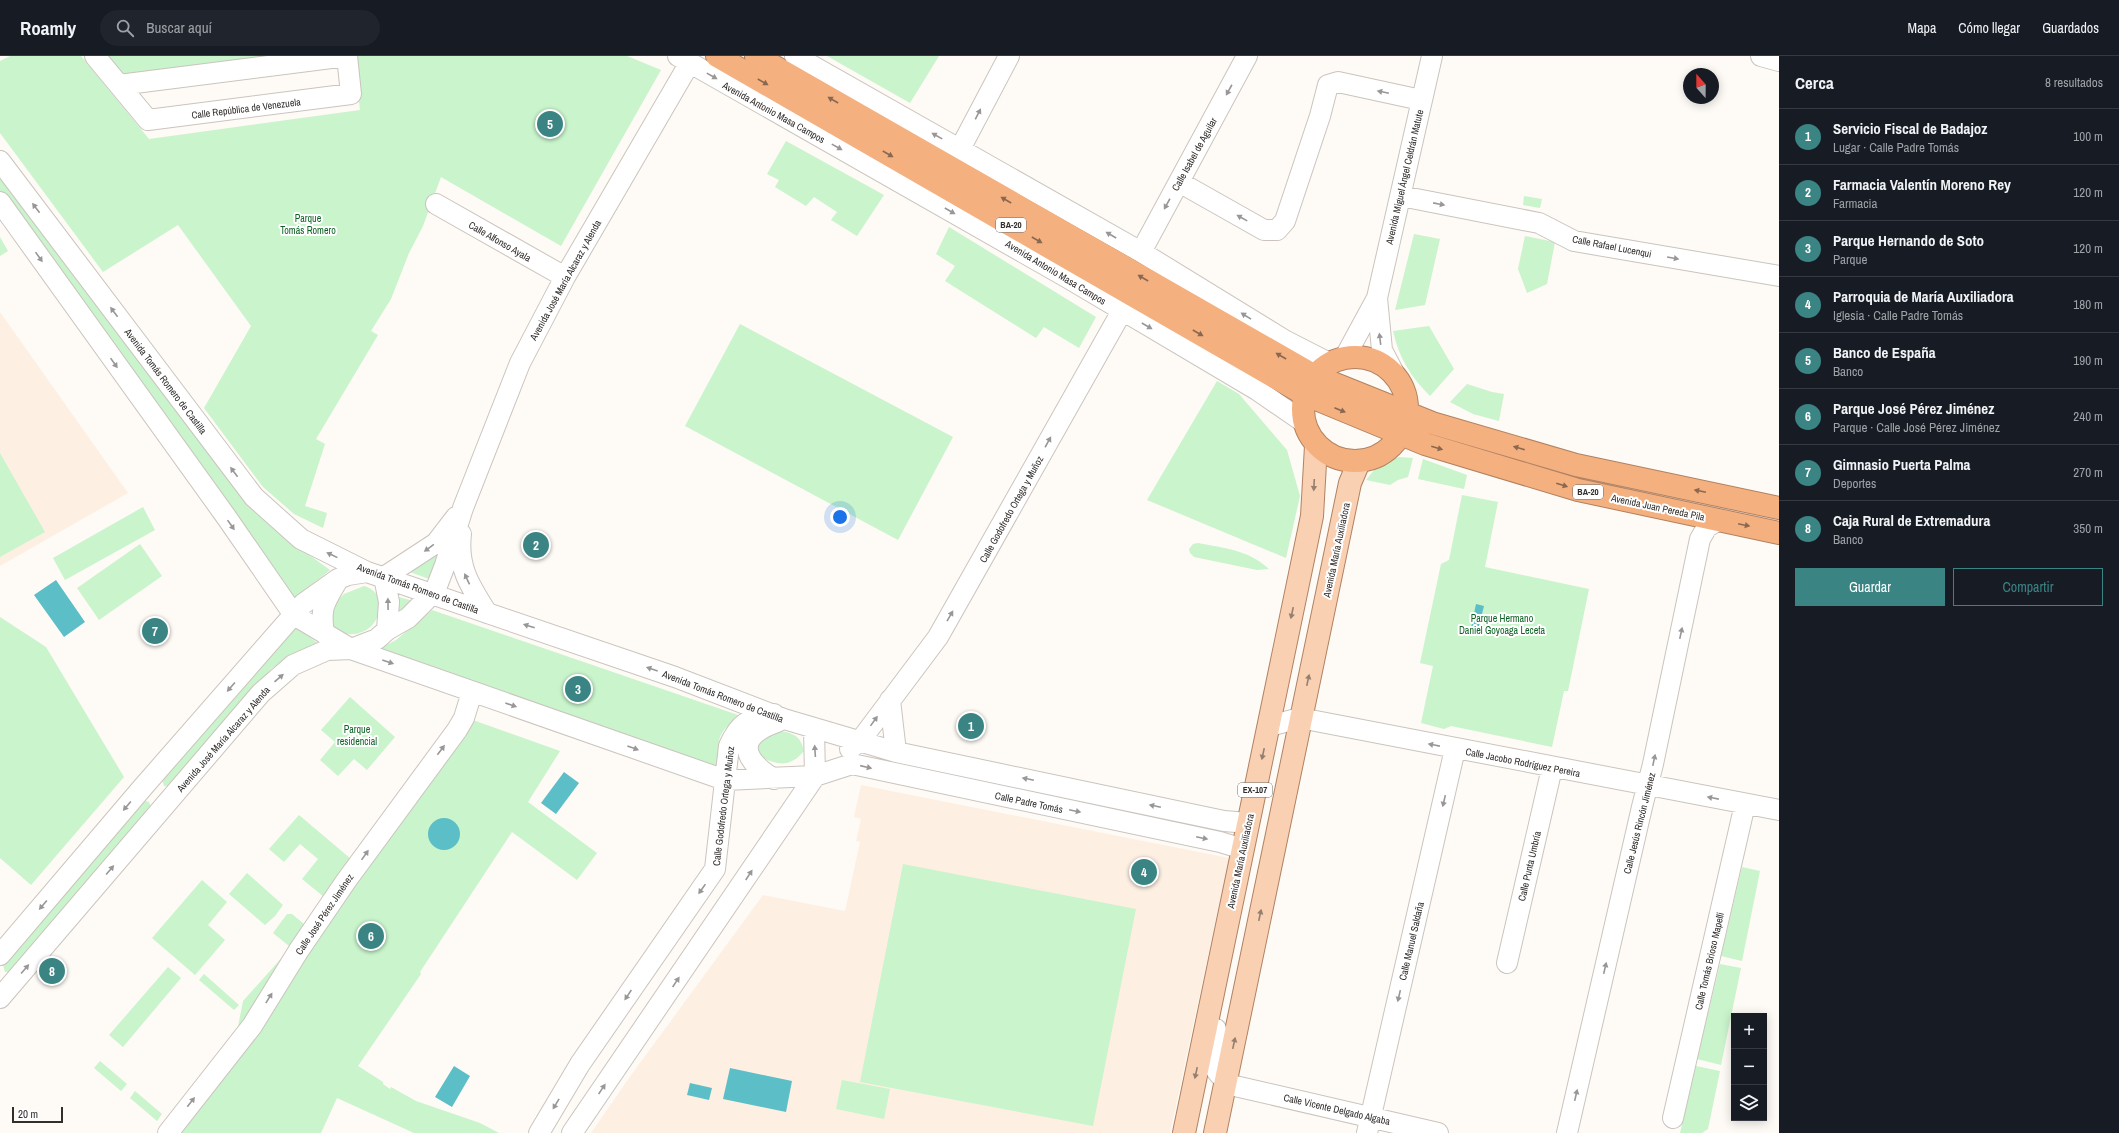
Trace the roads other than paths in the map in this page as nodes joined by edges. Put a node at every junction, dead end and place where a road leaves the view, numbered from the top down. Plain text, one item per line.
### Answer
1 (95, 56) edge
2 (347, 56) edge
3 (717, 56) edge
4 (756, 56) edge
5 (795, 56) edge
6 (1009, 56) edge
7 (1248, 56) edge
8 (1432, 56) edge
9 (1761, 56) edge
10 (684, 60) edge
11 (1779, 61) edge
12 (119, 85) junction
13 (1421, 100) junction
14 (960, 149) junction
15 (0, 161) edge
16 (1179, 182) junction
17 (1401, 196) junction
18 (0, 202) edge
19 (436, 204) dead end
20 (1141, 252) junction
21 (1779, 276) edge
22 (565, 277) junction
23 (1377, 298) junction
24 (1122, 312) junction
25 (1323, 372) junction
26 (1394, 375) junction
27 (1408, 414) junction
28 (1305, 423) junction
29 (1400, 435) junction
30 (1316, 446) junction
31 (1359, 462) junction
32 (463, 508) junction
33 (1779, 508) edge
34 (1719, 520) junction
35 (1779, 533) edge
36 (376, 574) junction
37 (338, 579) junction
38 (431, 594) junction
39 (487, 613) junction
40 (294, 615) junction
41 (387, 630) junction
42 (324, 633) junction
43 (351, 649) junction
44 (472, 692) junction
45 (890, 700) junction
46 (779, 717) junction
47 (1300, 718) junction
48 (1269, 726) junction
49 (814, 729) junction
50 (860, 741) junction
51 (1456, 749) junction
52 (896, 752) junction
53 (1552, 768) junction
54 (815, 776) junction
55 (774, 779) junction
56 (725, 780) junction
57 (146, 784) junction
58 (1648, 786) junction
59 (168, 802) junction
60 (1745, 804) junction
61 (1779, 810) edge
62 (1248, 823) junction
63 (1243, 849) junction
64 (1226, 933) junction
65 (669, 935) junction
66 (0, 956) edge
67 (689, 963) junction
68 (1507, 963) dead end
69 (3, 988) edge
70 (1230, 1083) junction
71 (1673, 1118) dead end
72 (1369, 1125) edge
73 (168, 1133) edge
74 (539, 1133) edge
75 (572, 1133) edge
76 (1184, 1133) edge
77 (1215, 1133) edge
78 (1438, 1133) edge
79 (1567, 1133) edge

1 - 12 street, Calle República de Venezuela
2 - 12 street, Calle República de Venezuela
2 - 12 street, Calle República de Venezuela
3 -> 25 highway, Avenida Antonio Masa Campos / BA-20
25 -> 4 highway, BA-20
14 -> 5 street
14 -> 6 street
7 -> 16 street, Calle Isabel de Aguilar
8 - 13 street, Avenida Miguel Ángel Celdrán Matute
9 - 11 street
10 - 22 street, Avenida José María Alcaraz y Alenda
10 -> 24 street, Avenida Antonio Masa Campos
13 -> 16 street
13 - 17 street, Avenida Miguel Ángel Celdrán Matute
20 -> 14 street
36 -> 15 street, Avenida Tomás Romero de Castilla
16 -> 20 street, Calle Isabel de Aguilar
17 -> 21 street, Calle Rafael Lucenqui
17 - 23 street, Avenida Miguel Ángel Celdrán Matute
18 -> 40 street
19 - 22 street, Calle Alfonso Ayala
25 -> 20 street
22 - 32 street, Avenida José María Alcaraz y Alenda
23 - 25 street
26 -> 23 street
24 -> 28 street, Avenida Antonio Masa Campos
45 -> 24 street, Calle Godofredo Ortega y Muñoz
25 - 26 highway
25 - 27 highway, BA-20
25 - 28 highway
25 -> 29 highway, BA-20
26 - 27 highway
27 - 29 highway
33 -> 27 highway, BA-20
28 - 30 highway
29 - 31 highway
29 -> 34 highway, Avenida Juan Pereda Pila / BA-20
30 - 31 highway
30 -> 48 main road, Avenida María Auxiliadora / EX-107
47 -> 31 main road, Avenida María Auxiliadora / EX-107
32 -> 36 street, Avenida José María Alcaraz y Alenda
32 - 38 street, Avenida José María Alcaraz y Alenda
39 -> 32 street, Avenida José María Alcaraz y Alenda
34 -> 35 highway, Avenida Juan Pereda Pila / BA-20
58 -> 34 street, Calle Jesús Rincón Jiménez
36 - 37 street, Avenida José María Alcaraz y Alenda
36 - 38 street, Avenida Tomás Romero de Castilla
41 -> 36 street
37 - 40 street, Avenida José María Alcaraz y Alenda
37 - 42 street
38 - 39 street, Avenida Tomás Romero de Castilla
38 - 41 street, Avenida José María Alcaraz y Alenda
46 -> 39 street, Avenida Tomás Romero de Castilla
40 - 42 street
40 -> 57 street, Avenida José María Alcaraz y Alenda
41 - 43 street, Avenida José María Alcaraz y Alenda
42 - 43 street
43 -> 44 street
59 -> 43 street, Avenida José María Alcaraz y Alenda
44 -> 56 street
73 -> 44 street, Calle José Pérez Jiménez
50 -> 45 street, Calle Godofredo Ortega y Muñoz
45 - 52 street
46 - 49 street, Avenida Tomás Romero de Castilla
46 - 55 street
46 - 56 street, Calle Godofredo Ortega y Muñoz
47 - 48 street, Calle Jacobo Rodríguez Pereira
51 -> 47 street, Calle Jacobo Rodríguez Pereira
70 -> 47 main road, Avenida María Auxiliadora / EX-107
48 -> 62 main road, Avenida María Auxiliadora / EX-107
49 - 50 street, Avenida Tomás Romero de Castilla
54 -> 49 street
50 - 52 street
50 - 54 street, Calle Godofredo Ortega y Muñoz
51 - 53 street, Calle Jacobo Rodríguez Pereira
51 -> 72 street, Calle Manuel Saldaña
62 -> 52 street
53 - 58 street, Calle Jacobo Rodríguez Pereira
53 - 68 street, Calle Punta Umbría
54 - 55 street
54 -> 63 street, Calle Padre Tomás
67 -> 54 street, Calle Godofredo Ortega y Muñoz
55 - 56 street
56 -> 65 street, Calle Godofredo Ortega y Muñoz
57 - 59 street
57 -> 66 street, Avenida José María Alcaraz y Alenda
60 -> 58 street, Calle Jacobo Rodríguez Pereira
79 -> 58 street, Calle Jesús Rincón Jiménez
69 -> 59 street, Avenida José María Alcaraz y Alenda
60 - 61 street, Calle Jacobo Rodríguez Pereira
60 - 71 street, Calle Tomás Brioso Mapelli
62 - 63 main road, Avenida María Auxiliadora / EX-107
63 - 64 main road, Avenida María Auxiliadora / EX-107
64 - 70 street
64 -> 76 main road, Avenida María Auxiliadora / EX-107
65 - 67 street
65 -> 74 street, Calle Godofredo Ortega y Muñoz
75 -> 67 street, Calle Godofredo Ortega y Muñoz
70 - 72 street, Calle Vicente Delgado Algaba
70 - 77 main road, Avenida María Auxiliadora / EX-107
72 - 78 street, Calle Vicente Delgado Algaba

